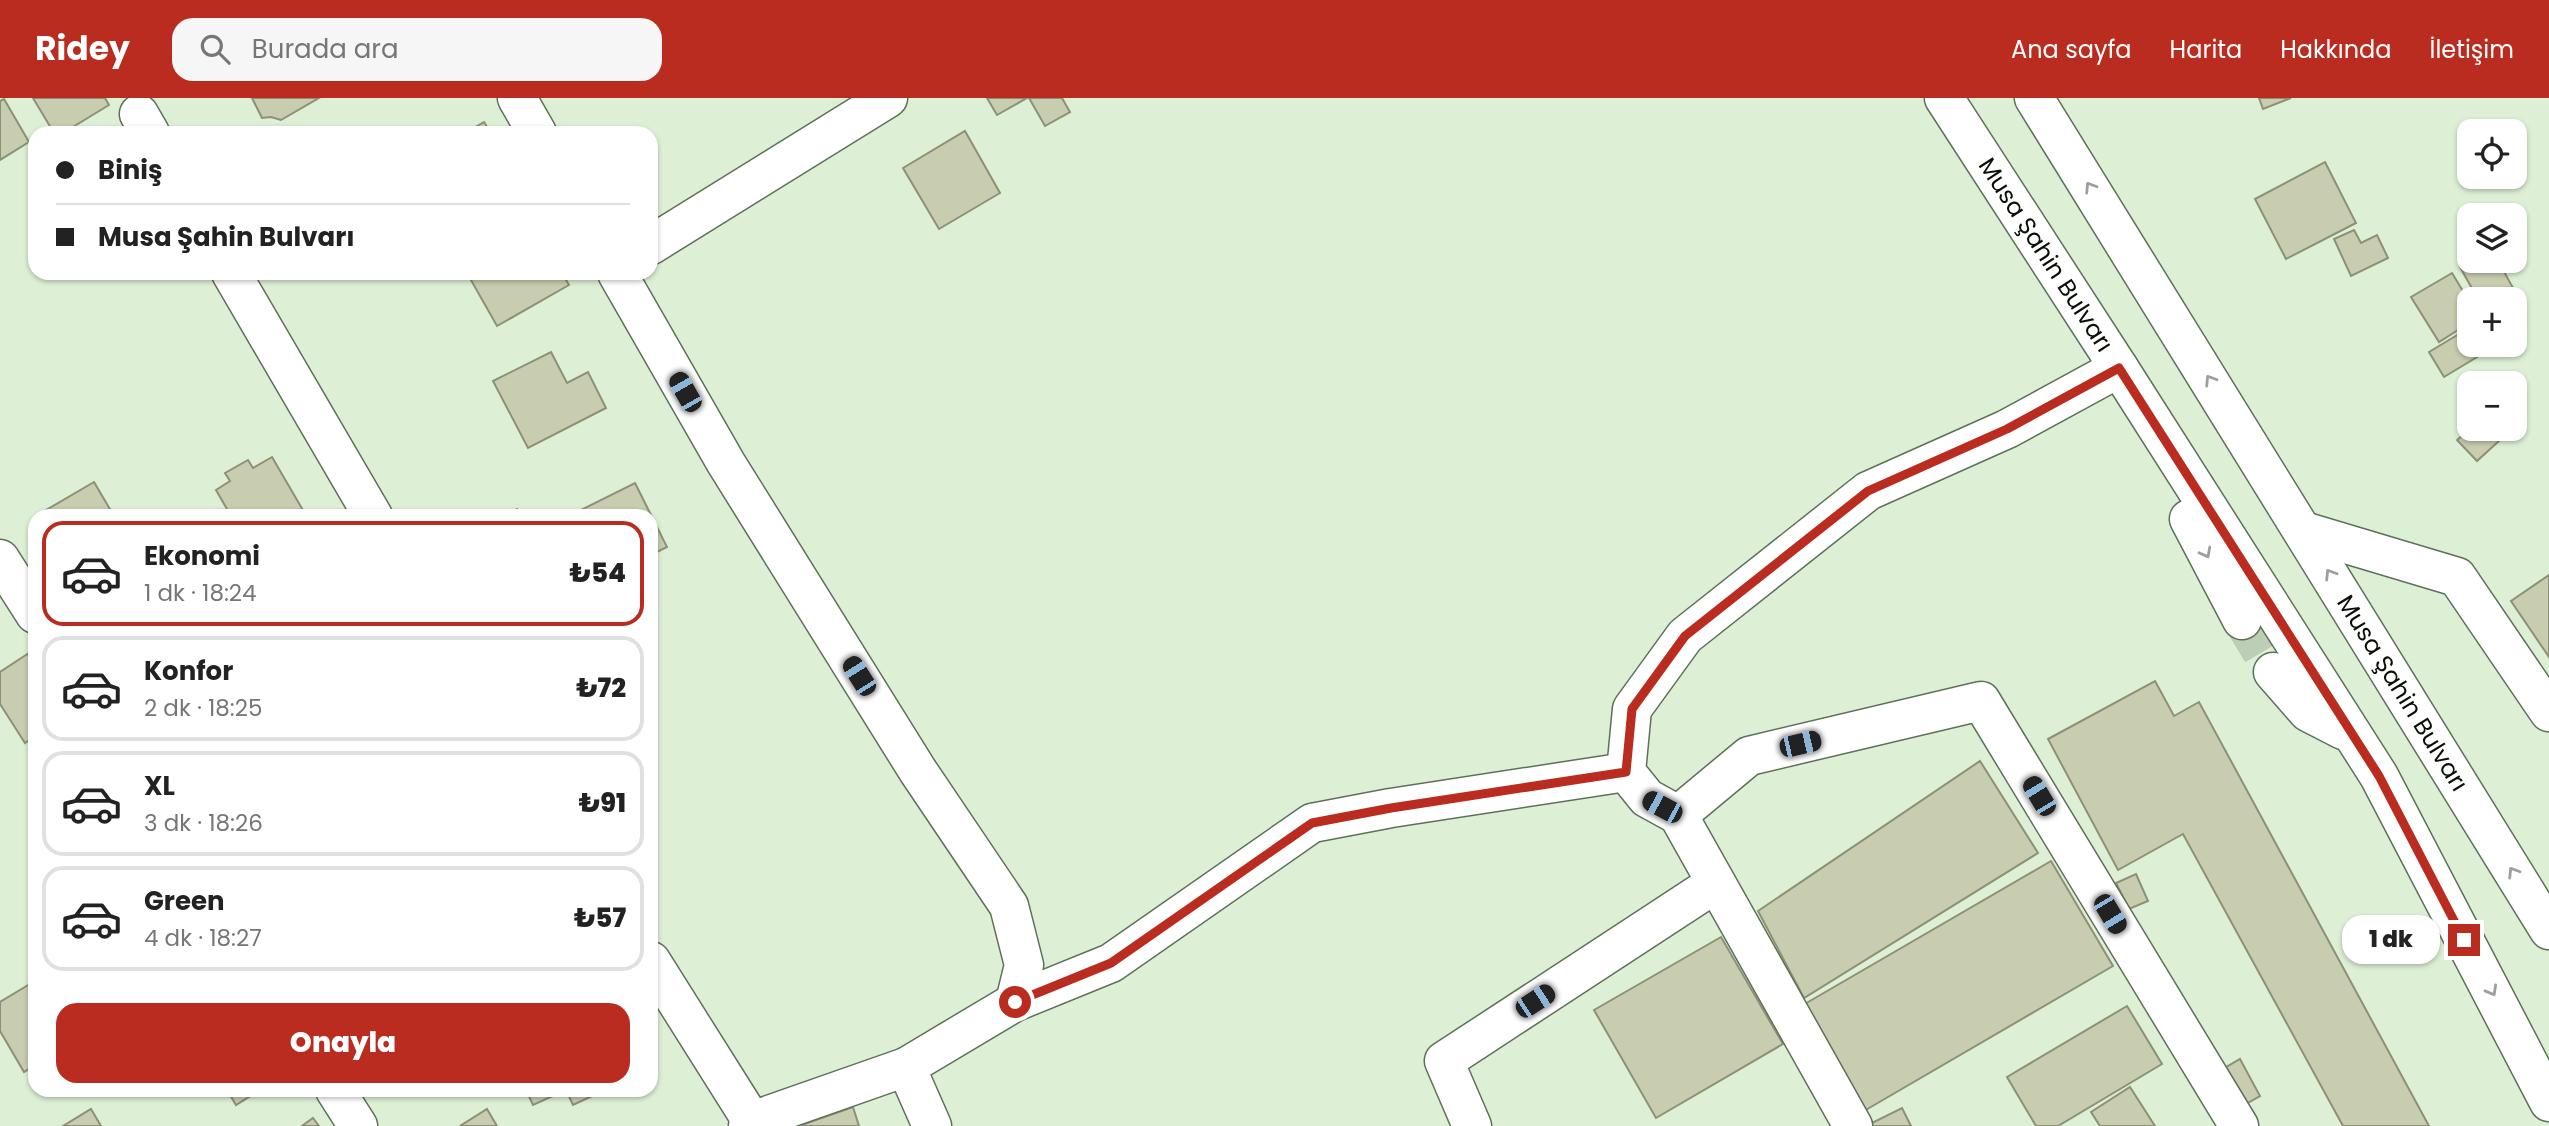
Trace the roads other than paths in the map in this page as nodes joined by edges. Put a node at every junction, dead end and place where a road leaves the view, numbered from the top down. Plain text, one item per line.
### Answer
1 (517, 98) edge
2 (888, 98) edge
3 (1944, 98) edge
4 (2034, 98) edge
5 (533, 126) edge
6 (658, 241) edge
7 (235, 280) edge
8 (621, 280) edge
9 (2119, 368) junction
10 (2154, 422) junction
11 (369, 509) edge
12 (2303, 531) junction
13 (0, 559) edge
14 (28, 603) edge
15 (2242, 620) tunnel mouth
16 (2273, 672) tunnel mouth
17 (2549, 712) edge
18 (2352, 734) junction
19 (1626, 772) junction
20 (1678, 815) junction
21 (1716, 883) junction
22 (2549, 930) edge
23 (658, 972) edge
24 (1015, 1002) junction
25 (906, 1067) junction
26 (339, 1097) edge
27 (2549, 1102) edge
28 (752, 1124) edge
29 (358, 1126) edge
30 (932, 1126) edge
31 (1472, 1126) edge
32 (1853, 1126) edge
33 (2239, 1126) edge

1 - 5 main road
2 - 6 main road
3 - 9 main road, Musa Şahin Bulvarı
12 -> 4 main road, Musa Şahin Bulvarı
7 - 11 main road
8 - 24 main road
9 - 10 main road, Musa Şahin Bulvarı
9 - 19 main road
10 -> 15 main road
10 - 18 main road, Musa Şahin Bulvarı
12 - 17 main road
22 -> 12 main road, Musa Şahin Bulvarı
13 - 14 main road
16 - 18 main road
18 -> 27 main road, Musa Şahin Bulvarı
19 - 20 main road
19 - 24 main road
20 - 21 main road
20 - 33 main road
21 - 31 main road
21 - 32 main road
23 - 28 main road
24 - 25 main road
25 - 28 main road
25 - 30 main road
26 - 29 main road

